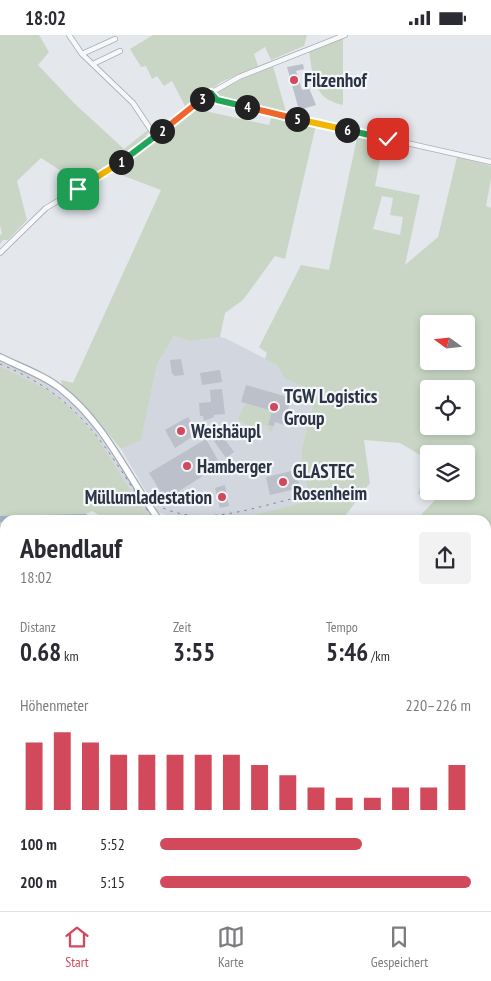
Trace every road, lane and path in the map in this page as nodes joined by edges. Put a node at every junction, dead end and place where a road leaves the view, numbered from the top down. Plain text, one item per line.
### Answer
1 (69, 35) edge
2 (345, 35) edge
3 (115, 39) dead end
4 (120, 51) dead end
5 (82, 54) junction
6 (93, 64) junction
7 (211, 93) junction
8 (155, 136) junction
9 (491, 162) edge
10 (0, 253) edge
11 (0, 357) edge
12 (156, 515) edge

1 - 5 street
2 - 7 street
3 - 5 street
4 - 6 street
5 - 6 street
6 - 8 street
7 - 8 street
7 - 9 street
8 - 10 street
11 - 12 main road

